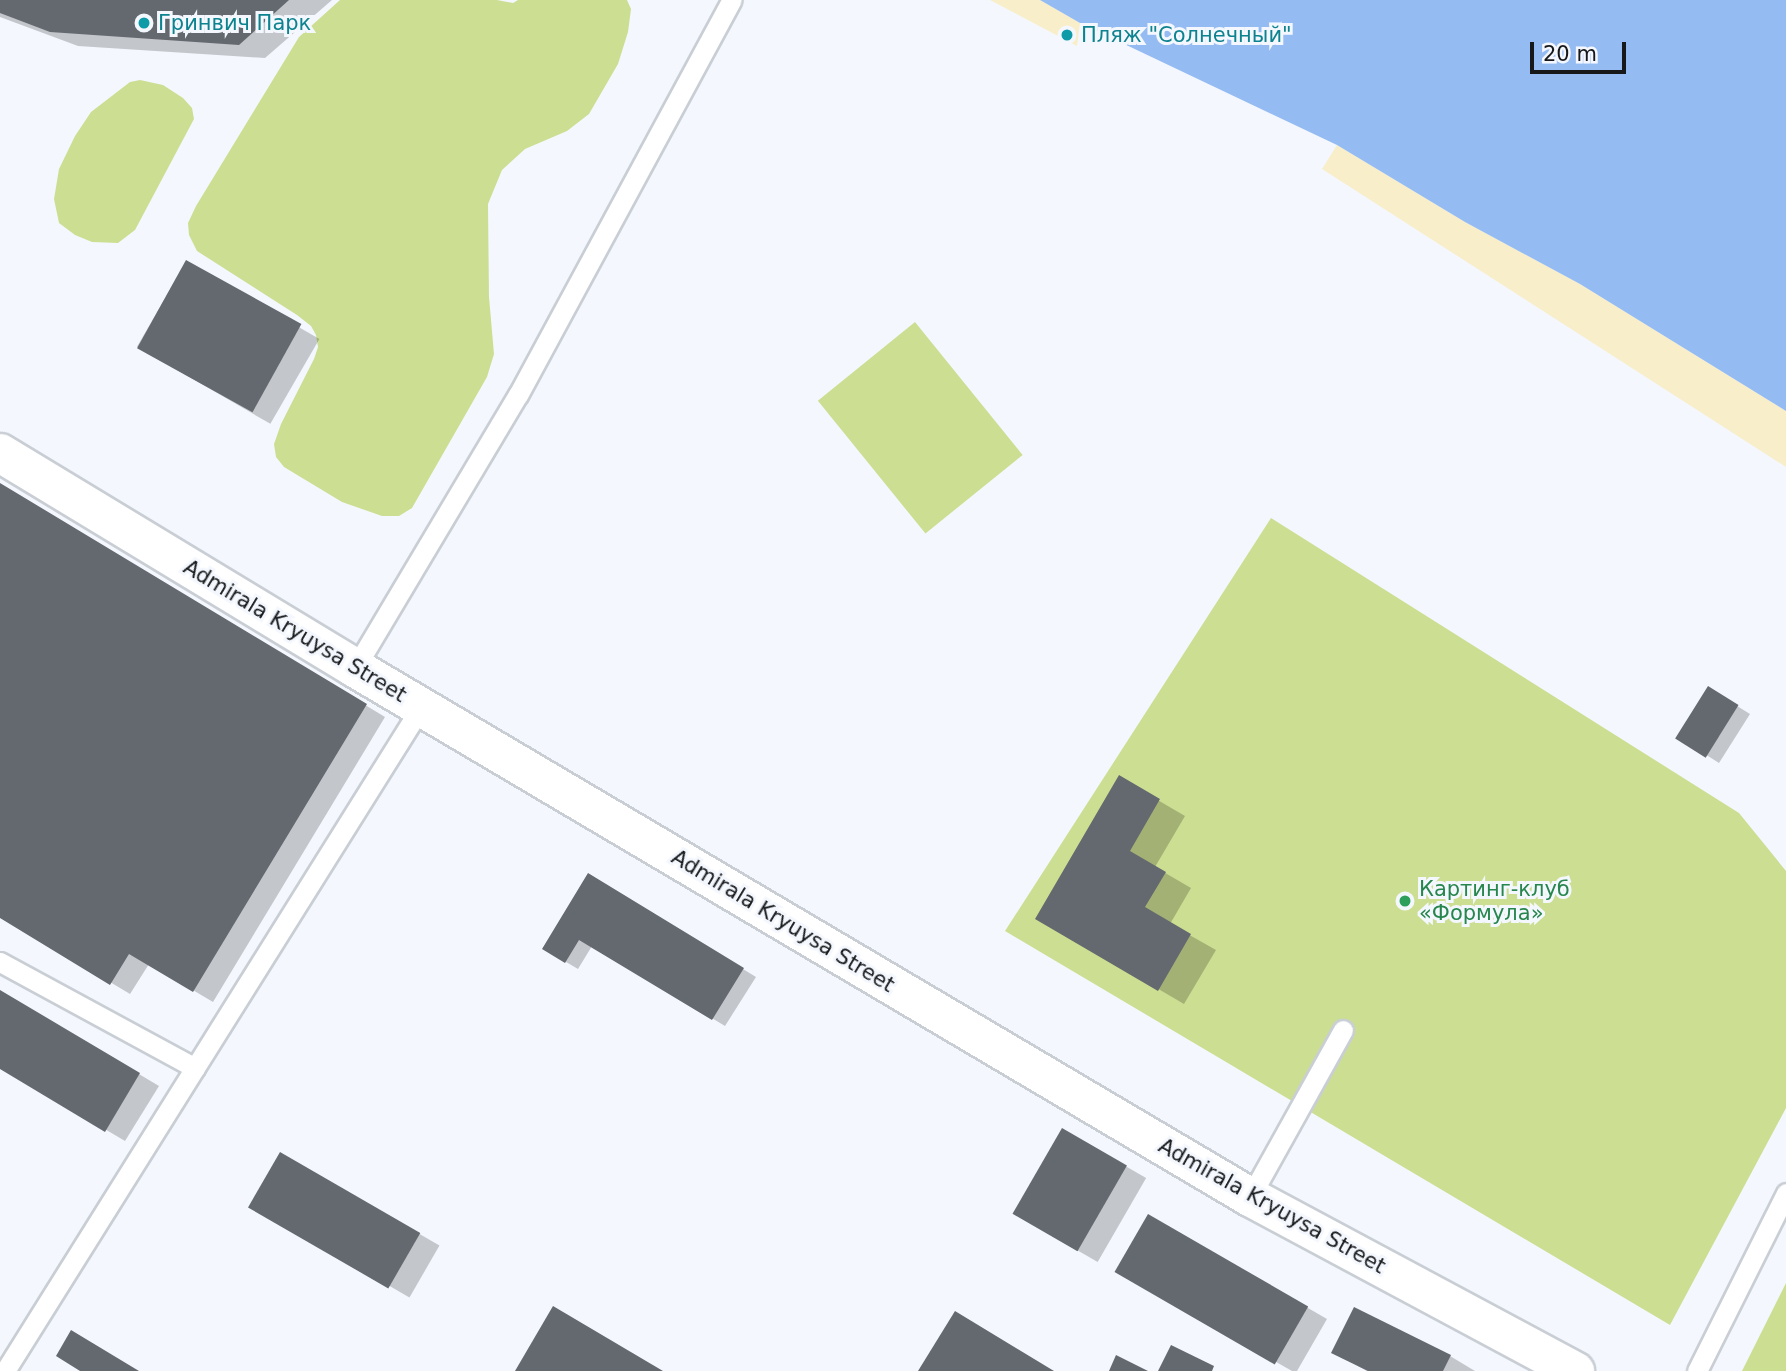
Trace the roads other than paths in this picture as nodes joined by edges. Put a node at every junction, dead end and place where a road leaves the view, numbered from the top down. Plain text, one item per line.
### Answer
1 (732, 0) edge
2 (0, 453) edge
3 (355, 667) junction
4 (421, 706) junction
5 (0, 962) edge
6 (1343, 1030) dead end
7 (195, 1068) junction
8 (1786, 1193) edge
9 (1250, 1197) junction
10 (5, 1371) edge
11 (1575, 1371) edge
12 (1697, 1371) edge

1 - 3 lane
2 - 3 street, Admirala Kryuysa Street
3 - 4 street, Admirala Kryuysa Street
4 - 7 lane
4 - 9 street, Admirala Kryuysa Street
5 - 7 lane
6 - 9 lane
7 - 10 lane
8 - 12 lane
9 - 11 street, Admirala Kryuysa Street

